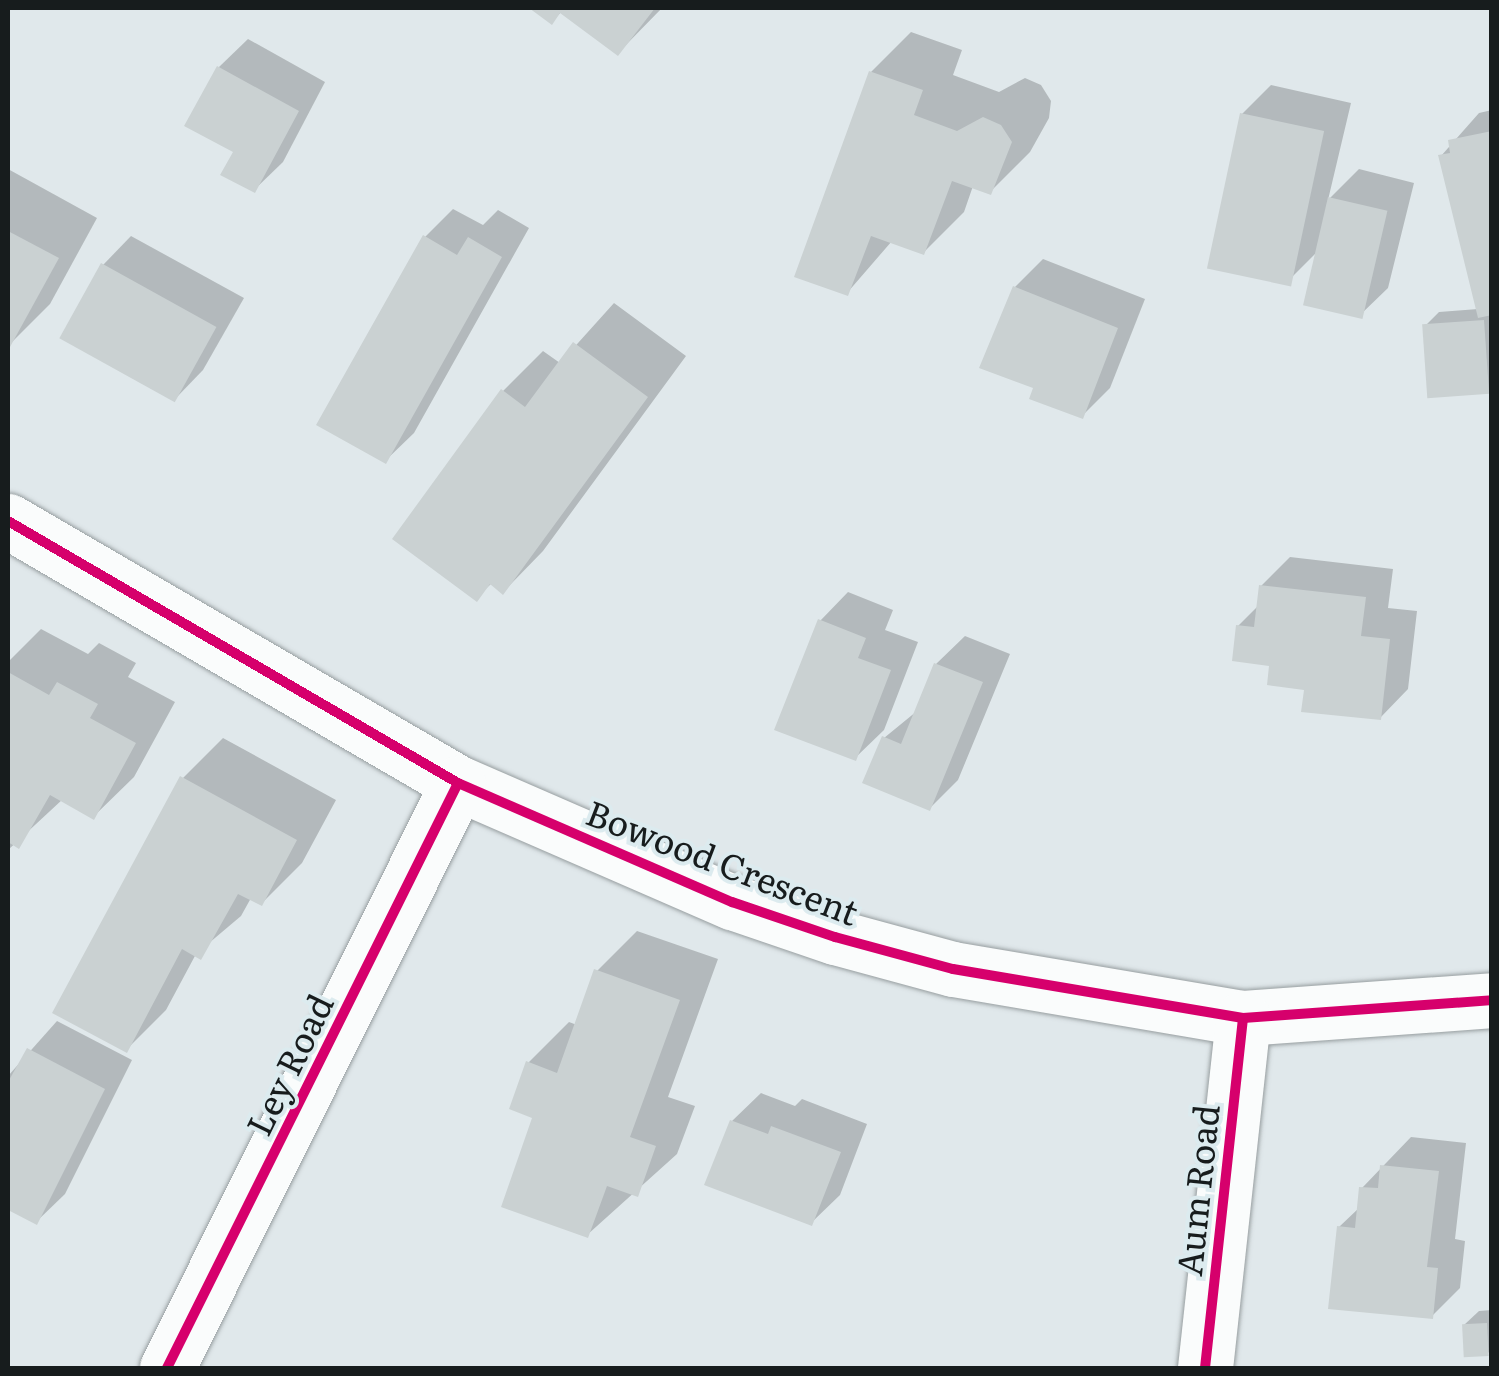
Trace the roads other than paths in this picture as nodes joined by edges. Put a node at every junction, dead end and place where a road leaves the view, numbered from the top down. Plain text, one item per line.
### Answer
1 (8, 521) edge
2 (458, 783) junction
3 (1492, 1000) edge
4 (1243, 1018) junction
5 (166, 1368) edge
6 (1204, 1368) edge

1 - 2 street, Bowood Crescent
2 - 4 street, Bowood Crescent
2 - 5 street, Ley Road
3 - 4 street, Bowood Crescent
4 - 6 street, Aum Road

